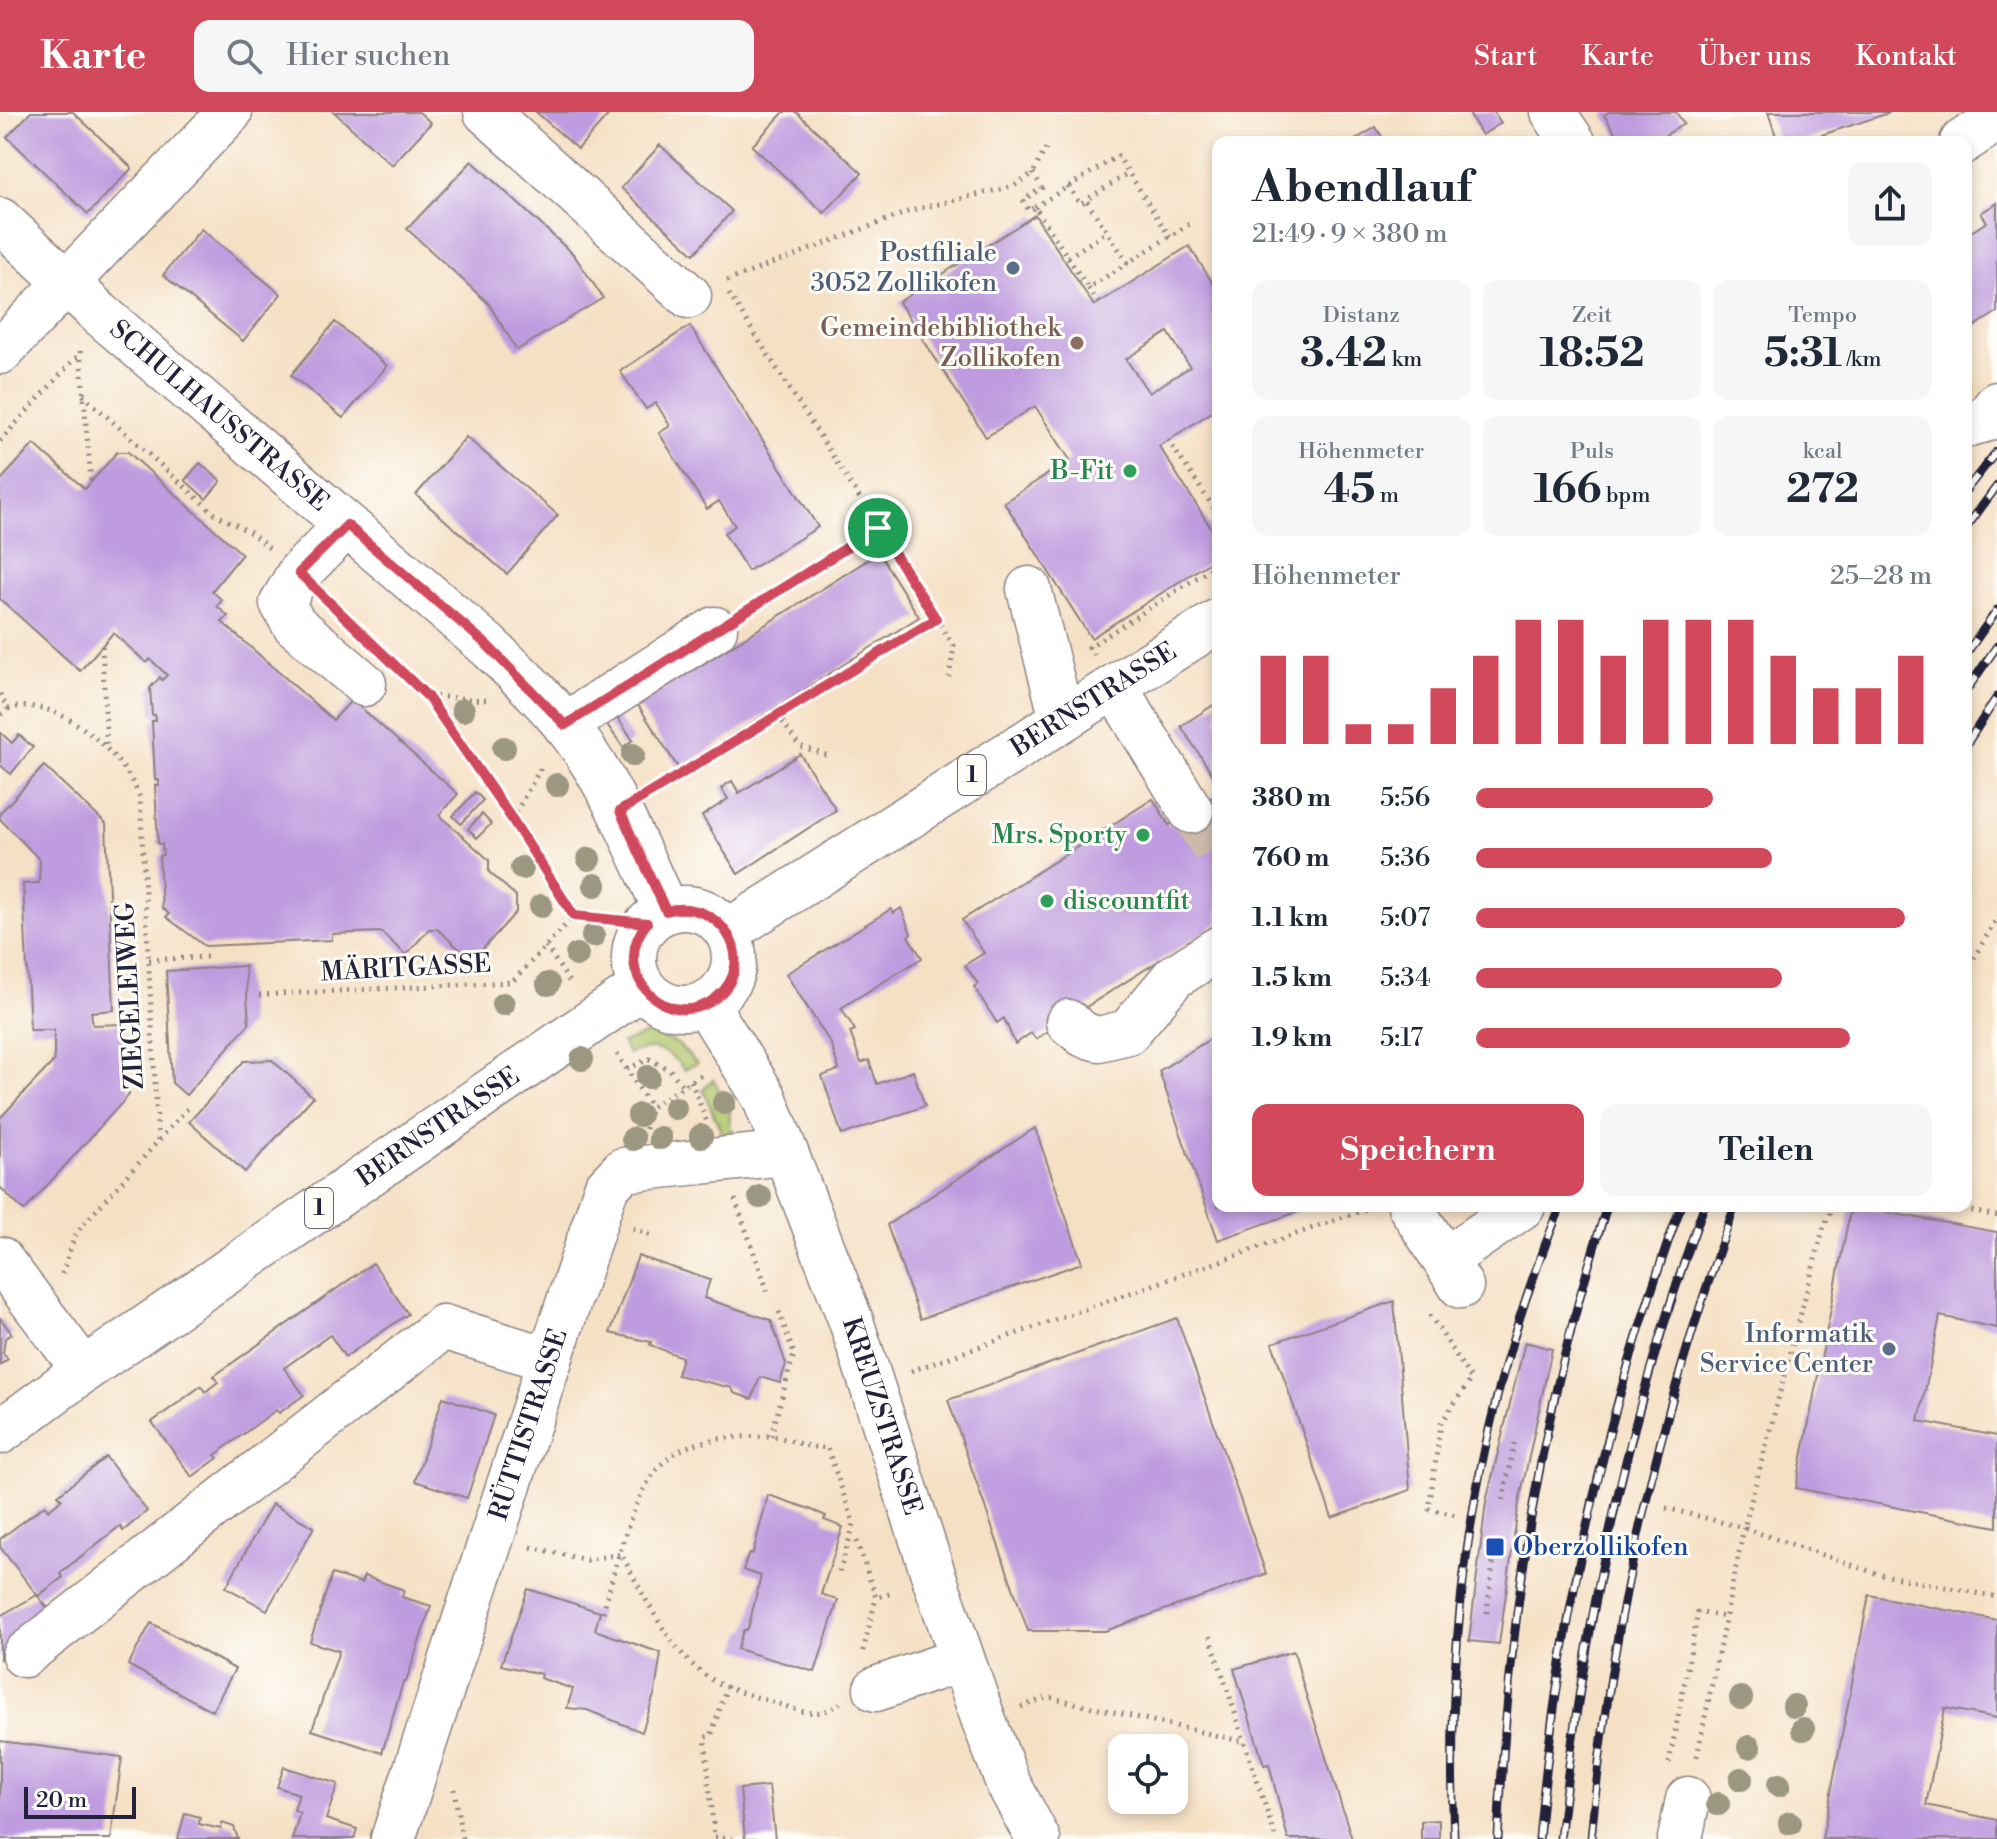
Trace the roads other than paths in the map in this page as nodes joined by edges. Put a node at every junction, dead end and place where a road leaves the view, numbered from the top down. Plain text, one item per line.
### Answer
1 (230, 112) edge
2 (486, 112) edge
3 (1553, 112) edge
4 (1997, 119) edge
5 (1569, 136) edge
6 (1971, 136) edge
7 (0, 220) edge
8 (65, 283) junction
9 (689, 296) dead end
10 (0, 352) edge
11 (1997, 404) edge
12 (1972, 423) edge
13 (347, 525) junction
14 (1029, 589) dead end
15 (1212, 625) edge
16 (715, 629) road end
17 (382, 675) road end
18 (1115, 687) junction
19 (1062, 719) junction
20 (565, 725) junction
21 (1191, 811) tunnel mouth
22 (656, 917) junction
23 (727, 932) junction
24 (1212, 953) edge
25 (642, 987) junction
26 (706, 1004) junction
27 (1068, 1022) dead end
28 (786, 1153) junction
29 (1414, 1212) edge
30 (1517, 1212) edge
31 (0, 1259) edge
32 (550, 1360) junction
33 (84, 1370) junction
34 (0, 1432) edge
35 (24, 1655) dead end
36 (962, 1659) junction
37 (861, 1683) road end
38 (393, 1839) edge
39 (1038, 1839) edge

1 - 8 street
2 - 9 street
3 - 5 street
4 - 6 street
7 - 8 street, SCHULHAUSSTRASSE
8 - 10 street
8 - 13 street, SCHULHAUSSTRASSE
11 - 12 street
13 - 17 street
13 - 20 street, SCHULHAUSSTRASSE
14 - 19 street
15 - 18 street, BERNSTRASSE / 1
16 - 20 street
18 - 19 street, BERNSTRASSE / 1
18 - 21 street
19 - 23 street, BERNSTRASSE / 1
20 - 22 street, SCHULHAUSSTRASSE
22 - 23 street
22 - 25 street
23 - 26 street
24 - 27 street
25 - 26 street
25 - 33 street, BERNSTRASSE / 1
26 - 28 street, KREUZSTRASSE
28 - 32 street, RÜTTISTRASSE
28 - 36 street, KREUZSTRASSE
29 - 30 street
31 - 33 street
32 - 35 street
32 - 38 street, RÜTTISTRASSE
33 - 34 street, BERNSTRASSE / 1
36 - 37 street
36 - 39 street, KREUZSTRASSE

